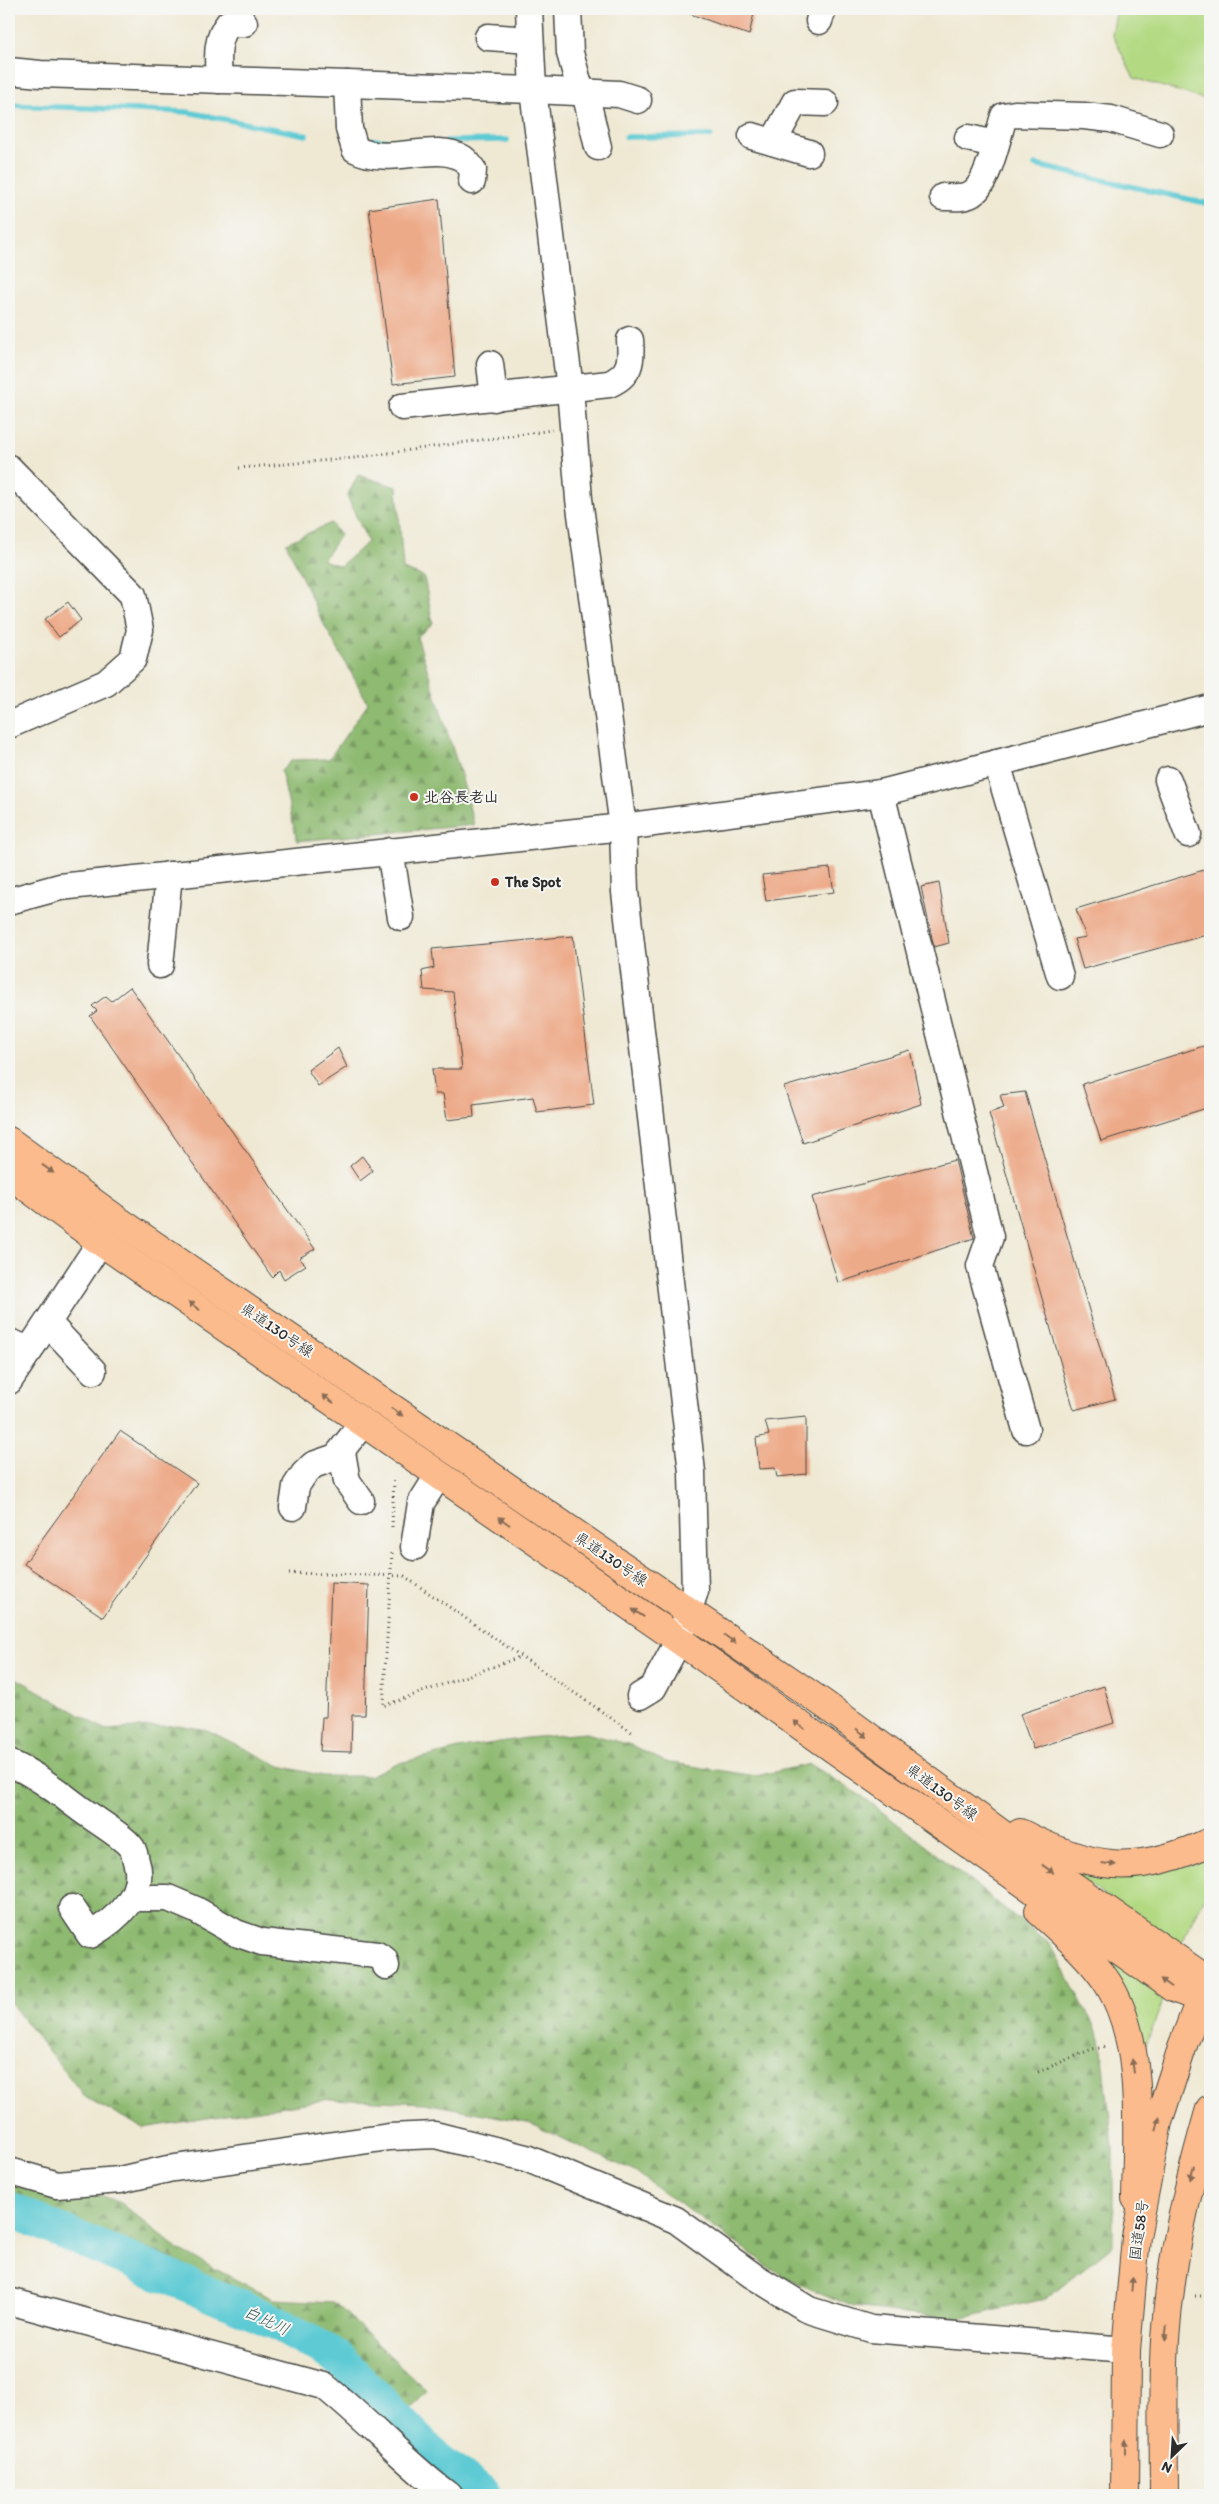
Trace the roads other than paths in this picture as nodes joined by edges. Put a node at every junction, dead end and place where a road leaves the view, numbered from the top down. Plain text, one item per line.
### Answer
1 (529, 9) edge
2 (568, 9) edge
3 (244, 23) dead end
4 (488, 37) dead end
5 (530, 40) junction
6 (9, 71) edge
7 (219, 80) junction
8 (348, 84) junction
9 (533, 90) junction
10 (583, 92) junction
11 (638, 100) dead end
12 (825, 103) dead end
13 (1160, 134) dead end
14 (968, 138) dead end
15 (995, 144) junction
16 (598, 147) dead end
17 (809, 153) dead end
18 (472, 180) dead end
19 (943, 197) dead end
20 (630, 340) dead end
21 (490, 364) dead end
22 (570, 389) junction
23 (494, 398) junction
24 (402, 407) dead end
25 (9, 468) edge
26 (1210, 708) edge
27 (9, 725) edge
28 (997, 763) junction
29 (1168, 780) dead end
30 (882, 793) junction
31 (622, 827) junction
32 (1188, 834) dead end
33 (390, 851) junction
34 (169, 875) junction
35 (9, 901) edge
36 (401, 917) dead end
37 (160, 965) dead end
38 (1060, 976) dead end
39 (9, 1141) edge
40 (9, 1174) edge
41 (116, 1219) junction
42 (101, 1242) junction
43 (49, 1324) junction
44 (19, 1346) edge
45 (94, 1371) dead end
46 (9, 1381) edge
47 (363, 1423) junction
48 (1026, 1430) dead end
49 (342, 1452) junction
50 (438, 1476) junction
51 (361, 1501) dead end
52 (293, 1507) dead end
53 (399, 1543) road end
54 (690, 1612) junction
55 (679, 1640) junction
56 (640, 1696) dead end
57 (9, 1763) edge
58 (937, 1789) junction
59 (910, 1804) junction
60 (1210, 1842) edge
61 (132, 1898) junction
62 (72, 1908) dead end
63 (386, 1966) dead end
64 (1208, 1988) edge
65 (1210, 2110) edge
66 (9, 2171) edge
67 (1136, 2237) junction
68 (9, 2301) edge
69 (1126, 2350) junction
70 (432, 2491) edge
71 (1126, 2495) edge
72 (1164, 2495) edge

1 - 5 street
2 - 10 street
3 - 7 street
4 - 5 street
5 - 9 street
6 - 7 street
7 - 8 street
8 - 9 street
8 - 18 street
9 - 10 street
9 - 22 street
10 - 11 street
10 - 16 street
12 - 17 street
13 - 15 street
14 - 15 street
15 - 19 street
20 - 22 street
21 - 23 street
22 - 23 street
22 - 31 street
23 - 24 street
25 - 27 street
26 - 28 street
28 - 30 street
28 - 38 street
29 - 32 street
30 - 31 street
30 - 48 street
31 - 33 street
31 - 54 street
33 - 34 street
33 - 36 street
34 - 35 street
34 - 37 street
39 -> 41 main road, 県道130号線
40 - 42 main road, 県道130号線
41 - 42 street
41 -> 54 main road, 県道130号線
42 - 43 street
47 -> 42 main road, 県道130号線
43 - 44 street
43 - 45 street
44 - 46 street
47 - 49 street
47 - 50 main road, 県道130号線
49 - 51 street
49 - 52 street
50 - 53 street
55 -> 50 main road, 県道130号線
54 - 55 street
54 -> 58 main road, 県道130号線
55 - 56 street
59 -> 55 main road, 県道130号線
57 - 61 street
58 -> 60 main road
58 -> 64 main road, 県道130号線
64 -> 59 main road, 県道130号線
67 -> 59 main road
61 - 62 street
61 - 63 street
67 -> 64 main road, 国道58号
65 -> 72 main road
66 - 69 street
69 -> 67 main road, 国道58号
68 - 70 street
71 -> 69 main road, 国道58号

